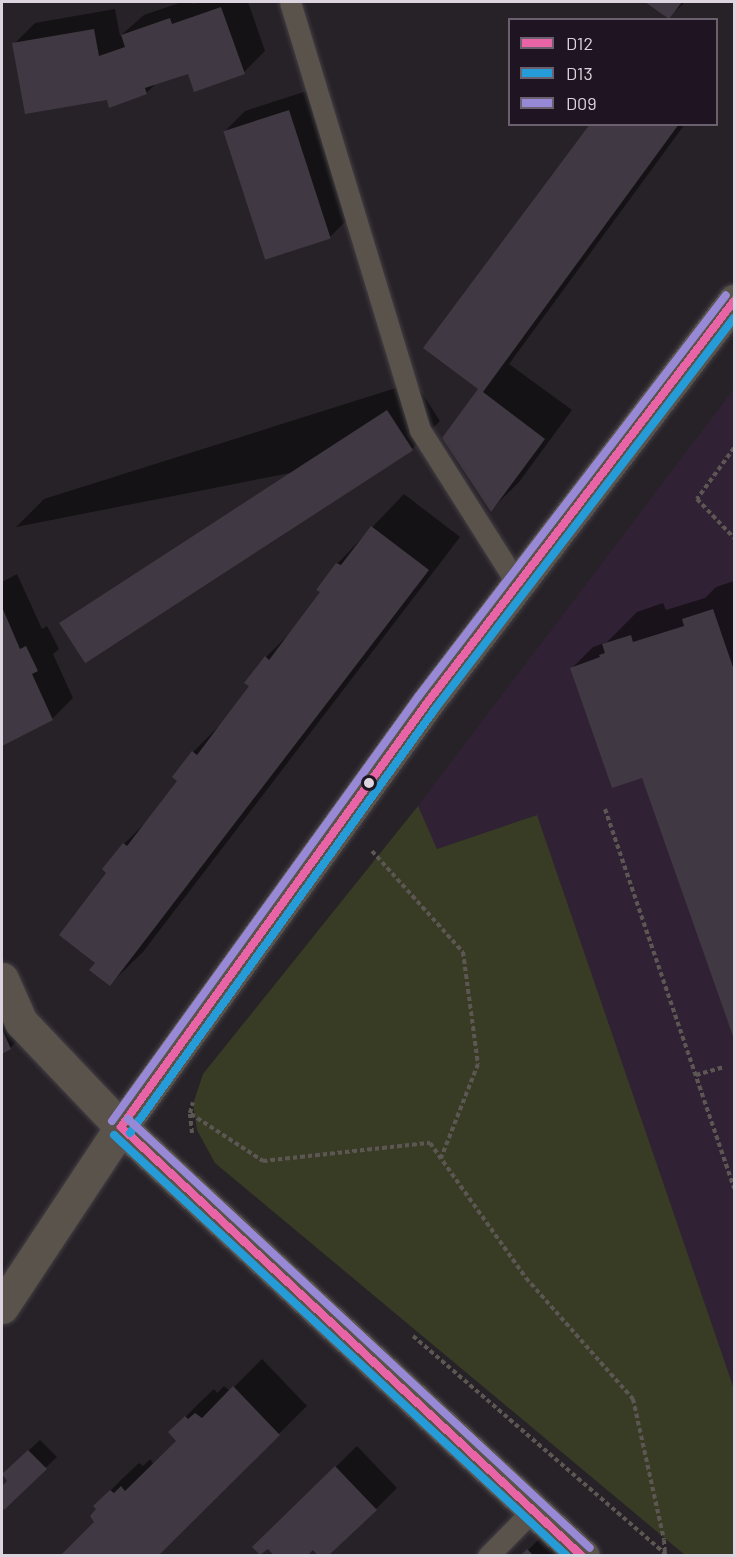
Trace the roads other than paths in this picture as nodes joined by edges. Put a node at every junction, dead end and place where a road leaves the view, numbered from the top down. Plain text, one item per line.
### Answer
1 (290, 2) edge
2 (735, 301) edge
3 (518, 585) junction
4 (2, 979) edge
5 (121, 1127) junction
6 (2, 1307) edge
7 (532, 1511) junction
8 (488, 1556) edge
9 (583, 1556) edge

1 - 3 lane
2 - 3 street
3 - 5 street
4 - 5 street
5 - 6 street
5 - 7 street
7 - 8 lane
7 - 9 street

